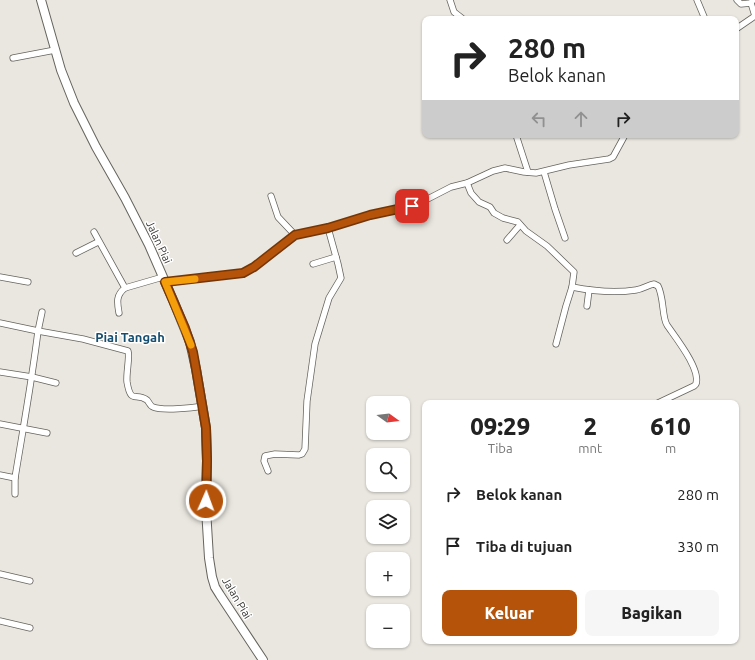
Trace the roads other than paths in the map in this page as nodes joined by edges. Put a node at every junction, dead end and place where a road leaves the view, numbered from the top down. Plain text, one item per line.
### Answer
1 (41, 0) edge
2 (450, 0) edge
3 (698, 0) edge
4 (737, 0) edge
5 (752, 2) edge
6 (459, 16) edge
7 (704, 16) edge
8 (755, 16) edge
9 (739, 27) edge
10 (55, 50) junction
11 (13, 58) dead end
12 (517, 138) edge
13 (623, 138) edge
14 (528, 172) junction
15 (544, 172) junction
16 (467, 183) junction
17 (271, 196) dead end
18 (520, 224) junction
19 (328, 228) junction
20 (94, 232) dead end
21 (295, 235) junction
22 (565, 238) dead end
23 (507, 240) dead end
24 (98, 242) junction
25 (76, 253) dead end
26 (336, 258) junction
27 (313, 264) dead end
28 (0, 276) edge
29 (164, 280) junction
30 (28, 282) dead end
31 (572, 287) junction
32 (125, 288) junction
33 (589, 290) junction
34 (587, 306) dead end
35 (42, 312) dead end
36 (119, 313) dead end
37 (0, 324) edge
38 (38, 331) junction
39 (556, 344) dead end
40 (0, 372) edge
41 (32, 377) junction
42 (56, 383) dead end
43 (664, 400) edge
44 (202, 406) junction
45 (0, 424) edge
46 (23, 428) junction
47 (47, 433) dead end
48 (268, 471) dead end
49 (0, 475) edge
50 (15, 478) junction
51 (15, 494) dead end
52 (0, 574) edge
53 (30, 581) dead end
54 (0, 621) edge
55 (30, 628) dead end
56 (263, 660) edge

1 - 10 street, Jalan Piai
2 - 6 street
3 - 7 street
4 - 5 street
5 - 8 street
8 - 9 street
10 - 11 street
10 - 29 street, Jalan Piai
12 - 14 street
13 - 15 street
14 - 15 street
14 - 16 street
15 - 22 street
16 - 18 street
16 - 19 street
17 - 21 street
18 - 23 street
18 - 31 street
19 - 21 street
19 - 26 street
20 - 24 street
21 - 29 street
24 - 25 street
24 - 32 street
26 - 27 street
26 - 48 street
28 - 30 street
29 - 32 street
29 - 44 street, Jalan Piai
31 - 33 street
31 - 39 street
32 - 36 street
33 - 34 street
33 - 43 street
35 - 38 street
37 - 38 street
38 - 41 street
38 - 44 street
40 - 41 street
41 - 42 street
41 - 46 street
44 - 56 street, Jalan Piai
45 - 46 street
46 - 47 street
46 - 50 street
49 - 50 street
50 - 51 street
52 - 53 street
54 - 55 street

